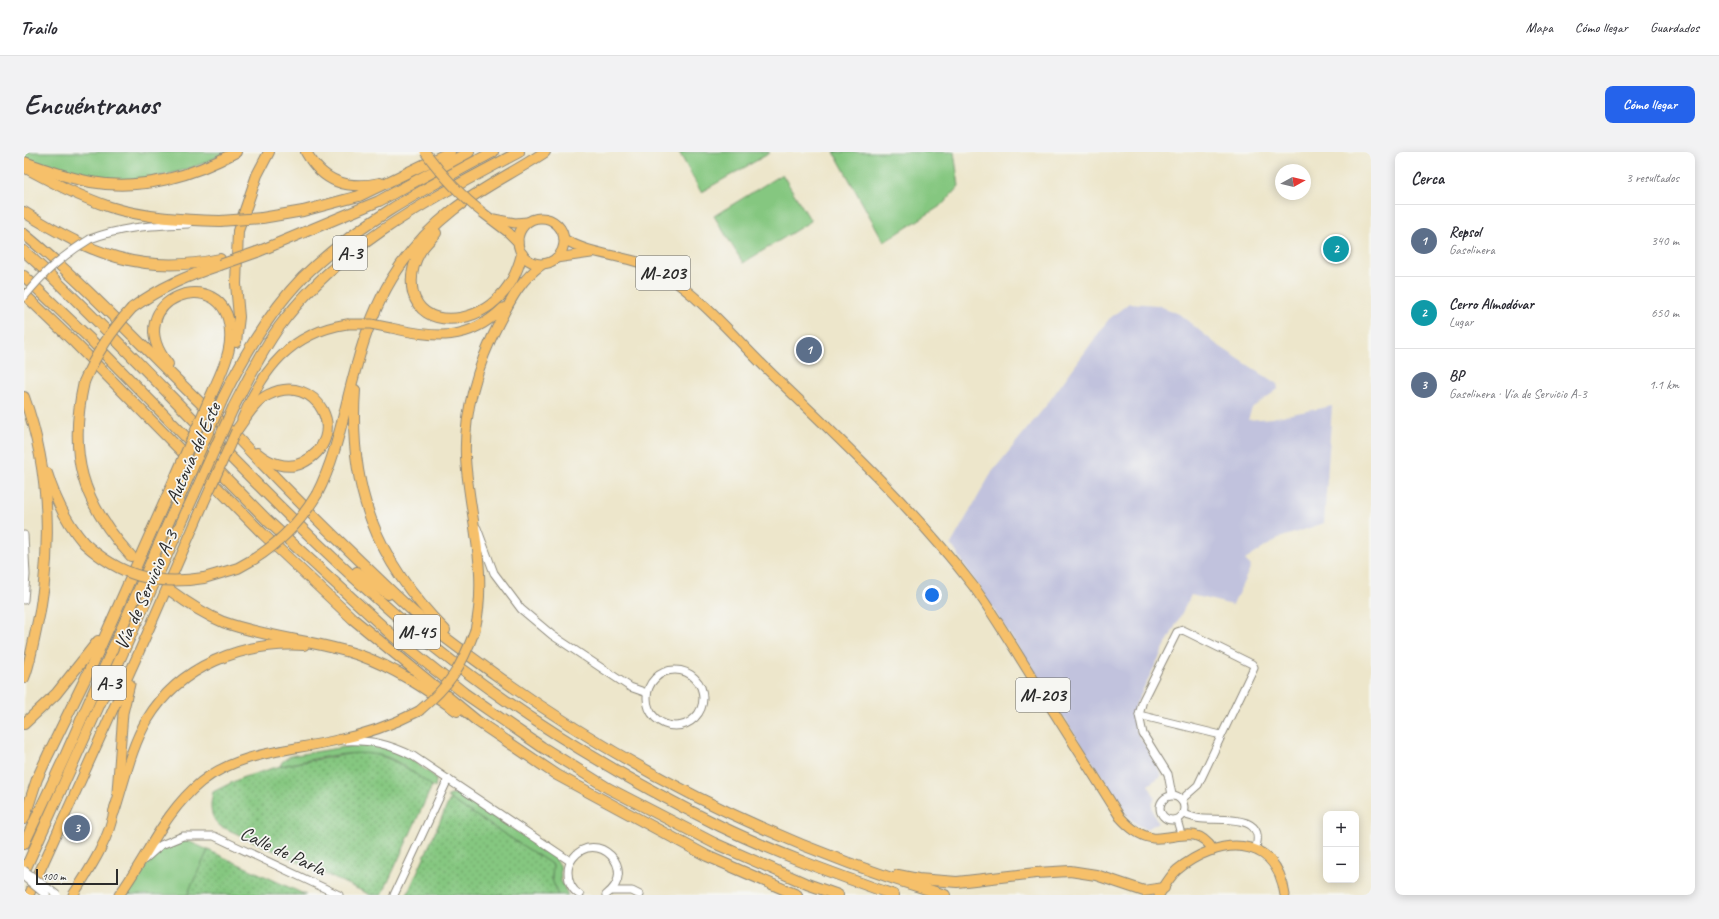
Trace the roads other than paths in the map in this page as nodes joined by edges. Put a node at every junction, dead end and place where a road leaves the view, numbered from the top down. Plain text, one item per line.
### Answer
1 (236, 152) edge
2 (269, 152) edge
3 (306, 152) edge
4 (425, 152) edge
5 (450, 152) edge
6 (469, 152) edge
7 (493, 152) edge
8 (519, 152) edge
9 (545, 152) edge
10 (24, 162) edge
11 (24, 167) edge
12 (502, 178) junction
13 (394, 179) junction
14 (24, 212) edge
15 (491, 218) junction
16 (220, 221) junction
17 (527, 222) junction
18 (24, 234) edge
19 (564, 239) junction
20 (518, 242) junction
21 (24, 251) edge
22 (598, 253) junction
23 (522, 254) junction
24 (556, 258) junction
25 (220, 262) junction
26 (543, 264) junction
27 (24, 276) edge
28 (24, 294) edge
29 (24, 297) edge
30 (509, 303) junction
31 (357, 364) junction
32 (223, 369) junction
33 (24, 397) edge
34 (194, 398) junction
35 (234, 432) junction
36 (37, 438) junction
37 (284, 510) junction
38 (268, 521) junction
39 (475, 523) junction
40 (24, 535) edge
41 (131, 556) dead end
42 (171, 591) dead end
43 (24, 600) edge
44 (417, 615) junction
45 (353, 619) junction
46 (111, 620) junction
47 (326, 647) junction
48 (139, 652) junction
49 (475, 659) junction
50 (24, 678) edge
51 (647, 693) junction
52 (1139, 715) junction
53 (477, 721) junction
54 (24, 724) edge
55 (1221, 735) junction
56 (333, 741) junction
57 (448, 779) junction
58 (1172, 796) junction
59 (1181, 800) junction
60 (114, 812) junction
61 (1183, 814) junction
62 (24, 819) edge
63 (1177, 820) junction
64 (1181, 834) junction
65 (778, 836) junction
66 (24, 844) edge
67 (1213, 850) junction
68 (1255, 850) junction
69 (570, 861) junction
70 (140, 864) junction
71 (848, 864) junction
72 (24, 871) edge
73 (24, 877) edge
74 (1161, 892) edge
75 (609, 893) edge
76 (29, 895) edge
77 (46, 895) edge
78 (57, 895) edge
79 (73, 895) edge
80 (119, 895) edge
81 (339, 895) edge
82 (394, 895) edge
83 (580, 895) edge
84 (640, 895) edge
85 (797, 895) edge
86 (838, 895) edge
87 (894, 895) edge
88 (919, 895) edge
89 (945, 895) edge
90 (1285, 895) edge

1 - 10 highway
2 - 32 highway
3 - 13 highway
4 - 15 main road, bridge
5 - 13 highway
6 - 25 highway
7 - 66 highway, Autovía del Este / A-3, bridge
8 - 72 highway, Autovía del Este / A-3, bridge
9 - 12 highway
11 - 16 highway
12 - 23 highway
12 - 31 highway
13 - 16 highway, bridge
14 - 25 highway
15 - 17 main road
15 - 20 main road
16 - 29 street, bridge
17 - 19 main road
17 - 20 main road
18 - 34 highway
19 - 22 main road, M-203
19 - 24 main road
20 - 23 main road
21 - 37 highway, M-45
22 - 24 main road, M-203
22 - 64 main road, M-203
23 - 26 main road
24 - 26 main road, M-203
25 - 41 highway, bridge
26 - 30 main road
27 - 38 highway, M-45
28 - 45 highway
30 - 35 main road, Vía de Servicio A-3, bridge
30 - 39 main road
31 - 36 highway, bridge
31 - 49 highway
32 - 34 highway
32 - 46 highway, bridge
33 - 36 highway
34 - 35 highway
35 - 35 highway
35 - 44 highway
35 - 48 main road, Vía de Servicio A-3, bridge
36 - 50 highway
37 - 44 highway
37 - 87 highway, M-45
38 - 45 highway
38 - 86 highway, M-45
39 - 51 street
39 - 56 main road, bridge
40 - 43 street
42 - 47 highway
44 - 49 highway
45 - 53 highway
46 - 54 highway
46 - 62 highway
47 - 53 highway
47 - 60 highway
48 - 60 main road
48 - 76 main road, Vía de Servicio A-3
49 - 65 highway
51 - 51 street
52 - 55 street
52 - 55 street
52 - 58 street
53 - 85 highway
55 - 59 street
56 - 57 street
56 - 70 main road
57 - 69 street
57 - 82 street
58 - 59 street
58 - 63 street
59 - 61 street
60 - 79 main road
61 - 63 street
61 - 68 street
63 - 64 street
64 - 67 main road, M-203
65 - 71 highway
65 - 74 highway
67 - 68 main road
67 - 74 main road
68 - 90 main road
69 - 75 street
69 - 83 street
70 - 80 main road
70 - 81 street, Calle de Parla
71 - 88 highway
71 - 89 highway
72 - 78 street, bridge
73 - 77 street, bridge
75 - 84 street

